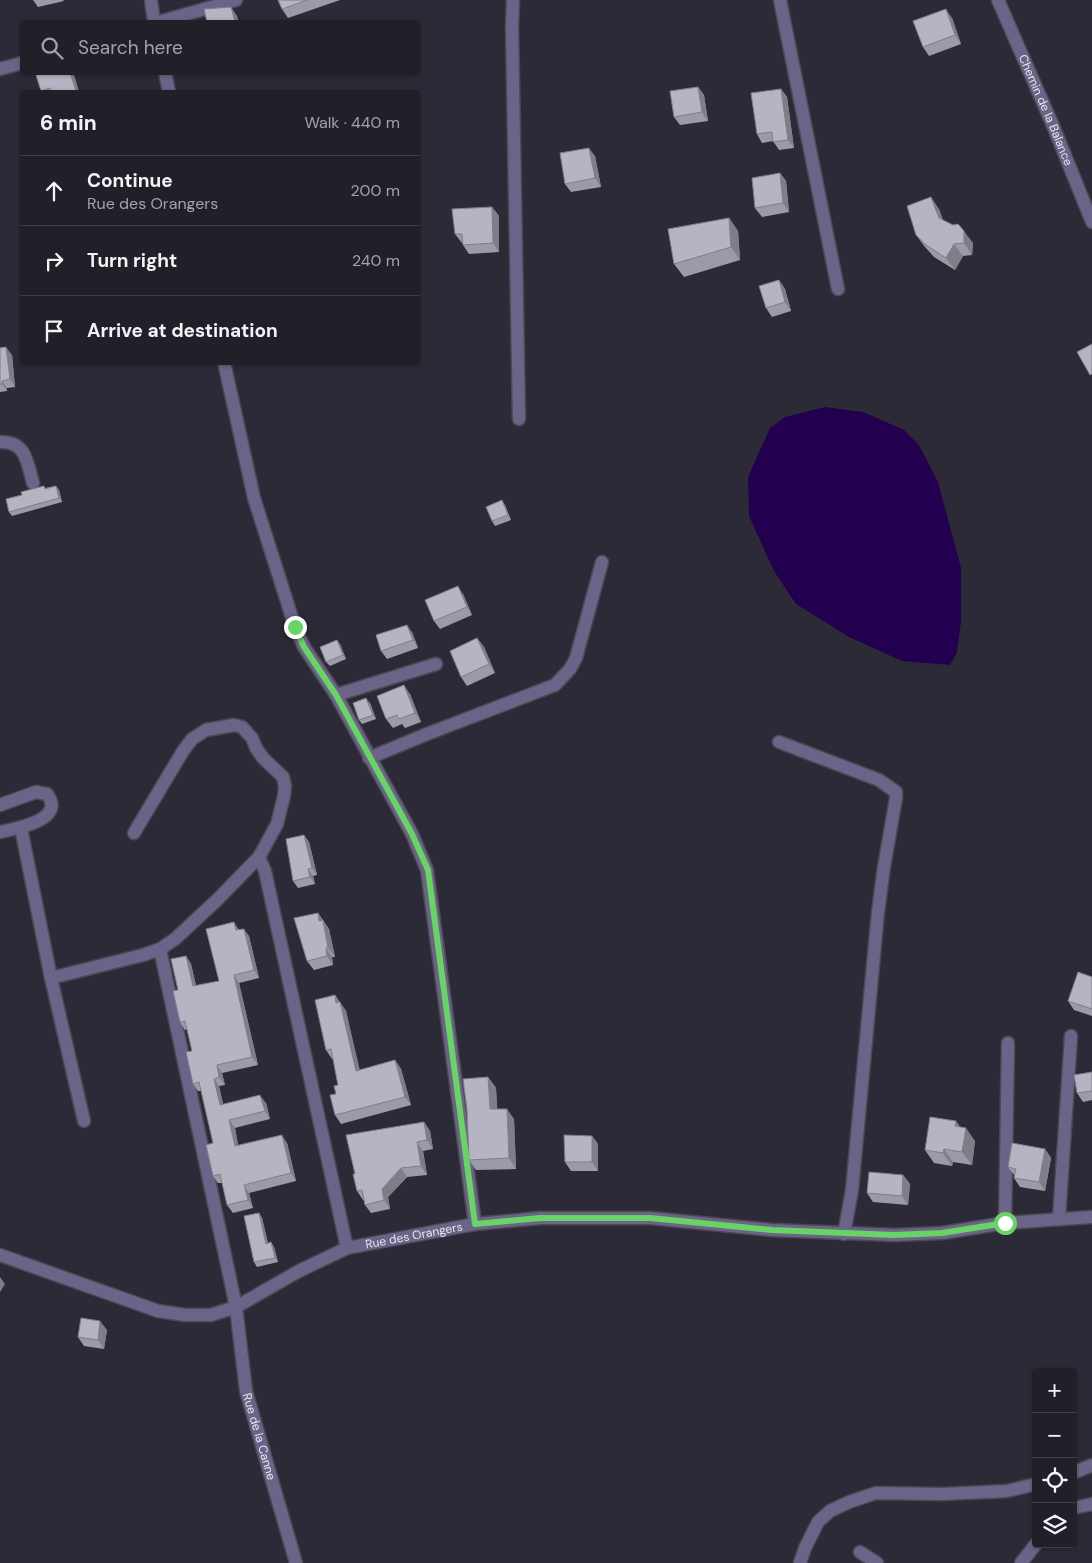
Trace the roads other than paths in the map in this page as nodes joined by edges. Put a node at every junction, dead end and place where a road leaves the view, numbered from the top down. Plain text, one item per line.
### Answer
1 (151, 0) edge
2 (236, 0) edge
3 (513, 0) edge
4 (780, 0) edge
5 (998, 0) edge
6 (154, 20) edge
7 (165, 20) edge
8 (20, 64) edge
9 (0, 69) edge
10 (166, 75) edge
11 (170, 90) edge
12 (1092, 222) edge
13 (838, 289) dead end
14 (225, 365) edge
15 (519, 419) dead end
16 (0, 442) edge
17 (34, 483) dead end
18 (602, 562) dead end
19 (436, 664) dead end
20 (336, 695) junction
21 (779, 742) dead end
22 (369, 758) junction
23 (0, 805) edge
24 (20, 828) junction
25 (0, 832) edge
26 (134, 833) dead end
27 (259, 857) junction
28 (160, 949) junction
29 (50, 978) junction
30 (1071, 1036) dead end
31 (1008, 1043) dead end
32 (84, 1120) dead end
33 (1092, 1217) edge
34 (1060, 1219) junction
35 (1005, 1223) junction
36 (475, 1224) junction
37 (844, 1234) junction
38 (347, 1248) junction
39 (0, 1254) edge
40 (236, 1307) junction
41 (1092, 1464) edge
42 (1077, 1471) edge
43 (1032, 1485) edge
44 (1092, 1504) edge
45 (1077, 1507) edge
46 (1033, 1548) edge
47 (860, 1552) dead end
48 (296, 1563) edge
49 (800, 1563) edge
50 (877, 1563) edge
51 (1021, 1563) edge

1 - 6 street
2 - 7 street
3 - 15 street
4 - 13 street
5 - 12 street, Chemin de la Balance
8 - 9 street
10 - 11 street
14 - 20 street
16 - 17 street
18 - 22 street
19 - 20 street
20 - 22 street
21 - 37 street
22 - 36 street
23 - 24 street
24 - 25 street
24 - 29 street
26 - 27 street
27 - 28 street
27 - 38 street
28 - 29 street
28 - 40 street, Rue de la Canne
29 - 32 street
30 - 34 street
31 - 35 street
33 - 34 street, Rue des Orangers
34 - 35 street, Rue des Orangers
35 - 37 street, Rue des Orangers
36 - 37 street, Rue des Orangers
36 - 38 street, Rue des Orangers
38 - 40 street, Rue des Orangers
39 - 40 street, Rue des Orangers
40 - 48 street, Rue de la Canne
41 - 42 street
43 - 49 street
44 - 45 street
46 - 51 street
47 - 50 street

